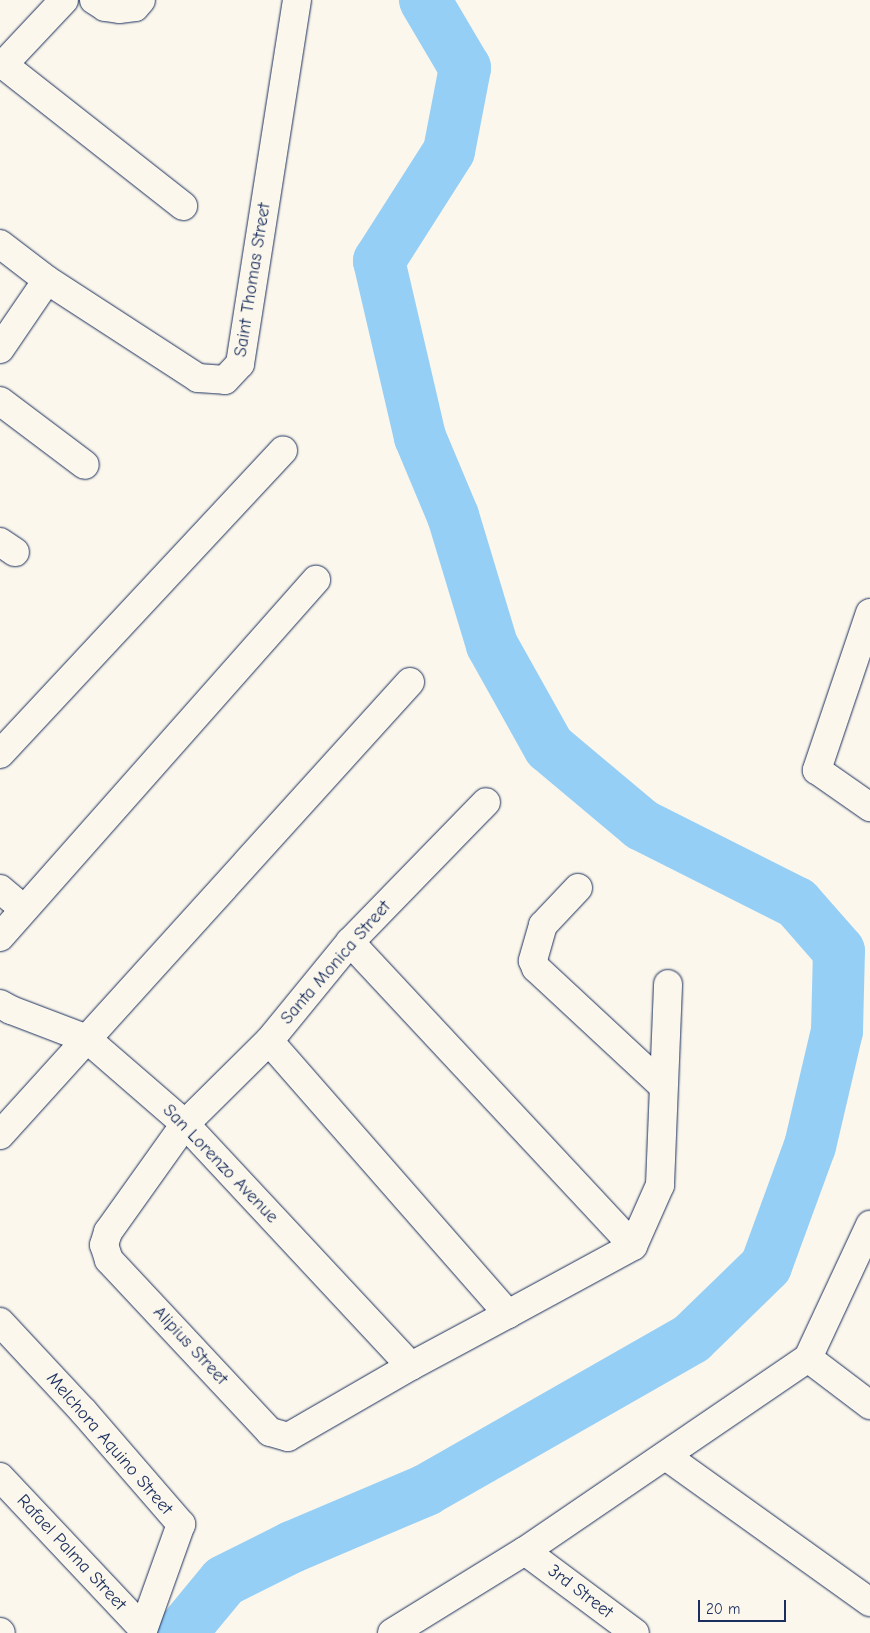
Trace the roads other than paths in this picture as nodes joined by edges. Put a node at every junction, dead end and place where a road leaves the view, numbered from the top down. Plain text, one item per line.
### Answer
1 (64, 0) edge
2 (94, 0) edge
3 (141, 0) edge
4 (297, 0) edge
5 (2, 64) edge
6 (183, 206) dead end
7 (0, 244) edge
8 (48, 280) junction
9 (0, 349) edge
10 (0, 401) edge
11 (283, 450) dead end
12 (85, 465) dead end
13 (316, 580) dead end
14 (870, 613) edge
15 (410, 682) dead end
16 (0, 754) edge
17 (486, 802) dead end
18 (870, 807) edge
19 (578, 888) dead end
20 (0, 889) edge
21 (24, 908) junction
22 (0, 937) edge
23 (350, 942) junction
24 (668, 984) dead end
25 (0, 1004) edge
26 (87, 1038) junction
27 (269, 1041) junction
28 (663, 1086) junction
29 (185, 1124) junction
30 (0, 1135) edge
31 (870, 1225) edge
32 (633, 1246) junction
33 (109, 1260) joint
34 (508, 1314) junction
35 (0, 1322) edge
36 (808, 1358) junction
37 (411, 1366) junction
38 (870, 1405) edge
39 (666, 1456) junction
40 (0, 1477) edge
41 (525, 1551) junction
42 (870, 1602) edge
43 (142, 1631) edge
44 (392, 1633) edge
45 (635, 1633) edge

1 - 5 street
2 - 3 street
4 - 8 street, Saint Thomas Street
5 - 6 street
7 - 8 street, Saint Thomas Street
8 - 9 street
10 - 12 street
11 - 16 street
13 - 21 street
14 - 18 street
15 - 26 street
17 - 23 street, Santa Monica Street
19 - 28 street
20 - 21 street
21 - 22 street
23 - 27 street, Santa Monica Street
23 - 32 street
24 - 28 street
25 - 26 street, San Lorenzo Avenue
26 - 29 street, San Lorenzo Avenue
26 - 30 street
27 - 29 street, Santa Monica Street
27 - 34 street
28 - 32 street
29 - 33 street, Santa Monica Street
29 - 37 street, San Lorenzo Avenue
31 - 36 street
32 - 34 street
33 - 37 street, Alipius Street
34 - 37 street
35 - 43 street, Melchora Aquino Street
36 - 38 street
36 - 39 street
39 - 41 street
39 - 42 street
40 - 43 street, Rafael Palma Street
41 - 44 street
41 - 45 street, 3rd Street

